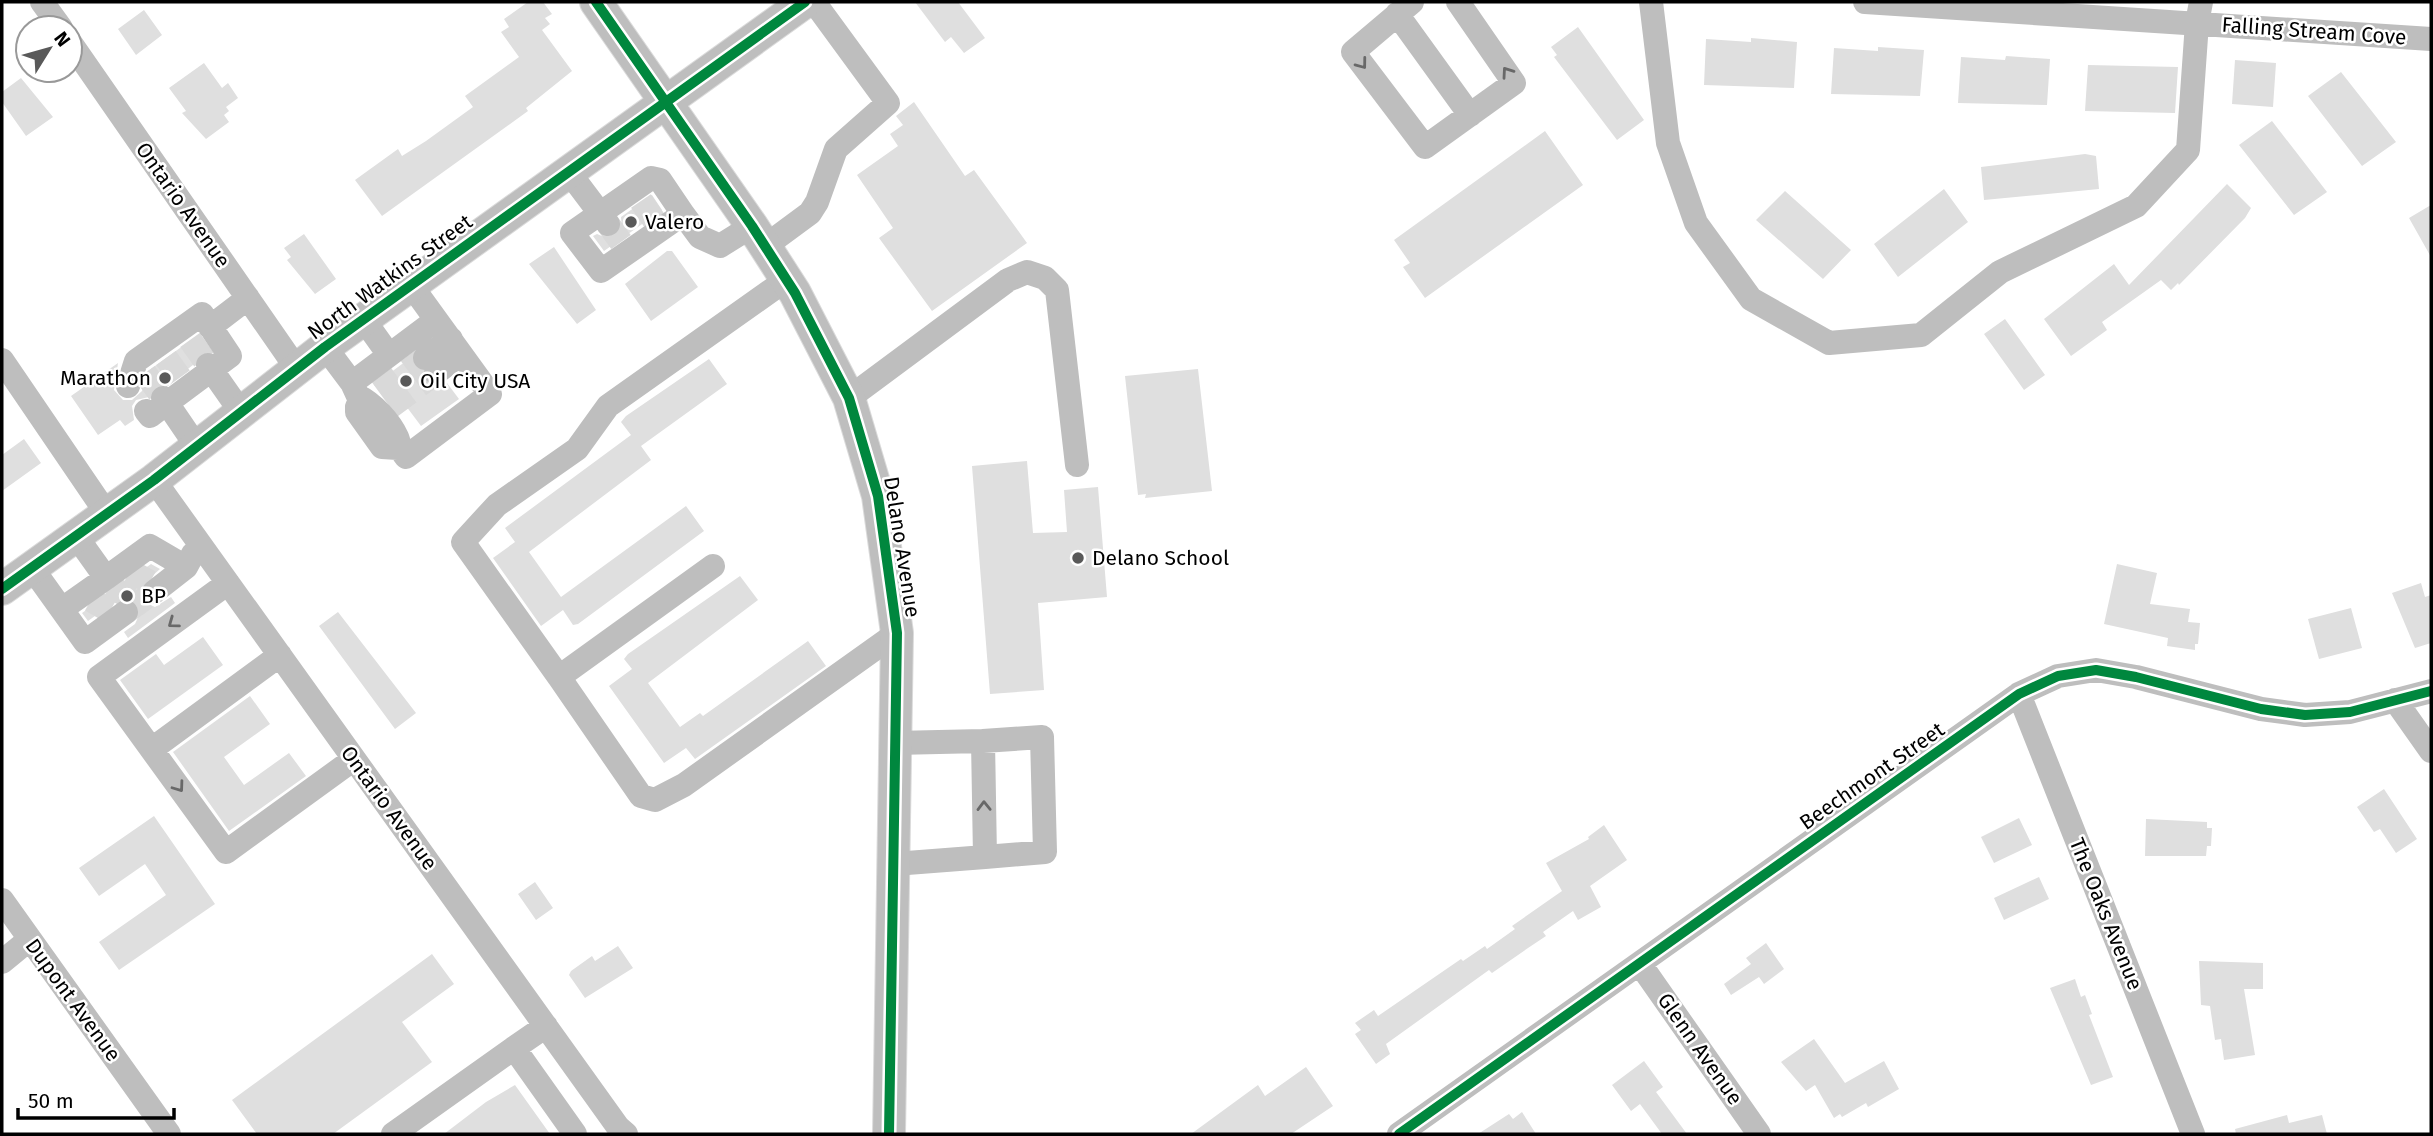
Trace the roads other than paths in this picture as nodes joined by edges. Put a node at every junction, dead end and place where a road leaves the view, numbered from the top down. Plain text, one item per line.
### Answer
1 (596, 2) edge
2 (805, 2) edge
3 (814, 2) edge
4 (1458, 2) edge
5 (1651, 2) edge
6 (1865, 2) edge
7 (1404, 8) edge
8 (2199, 12) edge
9 (2431, 39) edge
10 (84, 61) edge
11 (664, 100) junction
12 (1471, 114) junction
13 (568, 171) junction
14 (647, 210) junction
15 (683, 214) junction
16 (614, 233) junction
17 (758, 237) junction
18 (786, 280) junction
19 (411, 285) junction
20 (248, 298) junction
21 (364, 320) junction
22 (194, 332) junction
23 (450, 338) junction
24 (326, 347) junction
25 (389, 355) junction
26 (2, 360) edge
27 (430, 365) tunnel mouth
28 (209, 368) junction
29 (297, 369) junction
30 (137, 373) dead end
31 (849, 398) junction
32 (371, 399) junction
33 (241, 412) junction
34 (197, 447) junction
35 (1077, 465) dead end
36 (154, 480) junction
37 (107, 514) junction
38 (76, 536) junction
39 (198, 542) junction
40 (713, 566) dead end
41 (187, 567) junction
42 (32, 568) junction
43 (228, 583) junction
44 (2, 589) edge
45 (116, 592) junction
46 (897, 633) junction
47 (280, 655) junction
48 (559, 677) junction
49 (2431, 691) edge
50 (2019, 694) junction
51 (2395, 700) junction
52 (983, 741) junction
53 (895, 743) junction
54 (152, 749) junction
55 (2431, 751) edge
56 (354, 759) junction
57 (985, 857) junction
58 (894, 864) junction
59 (2, 900) edge
60 (30, 939) junction
61 (2, 962) edge
62 (1640, 964) junction
63 (546, 1026) junction
64 (514, 1048) junction
65 (619, 1127) edge
66 (169, 1134) edge
67 (393, 1134) edge
68 (575, 1134) edge
69 (591, 1134) edge
70 (889, 1134) edge
71 (1399, 1134) edge
72 (1759, 1134) edge
73 (2193, 1134) edge

1 - 11 main road, Delano Avenue
2 - 11 main road, North Watkins Street
3 - 17 street
12 -> 4 street
5 - 8 street
6 - 8 street, Falling Stream Cove
7 - 12 street
7 -> 12 street
8 - 9 street, Falling Stream Cove
10 - 20 street, Ontario Avenue
11 - 13 main road, North Watkins Street
11 - 17 main road, Delano Avenue
13 - 16 street
13 - 19 main road, North Watkins Street
14 - 15 street
14 - 15 street
14 - 16 street
14 - 16 street
15 - 17 street
17 - 18 main road, Delano Avenue
18 - 31 main road, Delano Avenue
18 - 48 street
19 - 21 main road, North Watkins Street
19 - 23 street
20 - 22 street
20 - 29 street, Ontario Avenue
21 - 24 main road, North Watkins Street
21 - 25 street
22 - 28 street
22 - 30 street
23 - 25 street
23 - 27 street
23 - 32 street
24 - 29 main road, North Watkins Street
24 - 32 street
25 - 32 street
26 - 37 street
28 - 33 street
28 - 34 street
29 - 33 main road, North Watkins Street
31 - 35 street
31 - 46 main road, Delano Avenue
33 - 34 main road, North Watkins Street
34 - 36 main road, North Watkins Street
36 - 37 main road, North Watkins Street
36 - 39 street, Ontario Avenue
37 - 38 main road, North Watkins Street
38 - 42 main road, North Watkins Street
38 - 45 street
39 - 41 street
39 - 43 street, Ontario Avenue
40 - 48 street
41 - 45 street
41 - 45 street
42 - 44 main road, North Watkins Street
42 - 45 street
43 - 47 street, Ontario Avenue
43 -> 54 street
46 - 48 street
46 - 53 main road, Delano Avenue
47 - 54 street
47 - 56 street, Ontario Avenue
49 - 51 street, Beechmont Street
50 - 51 street, Beechmont Street
50 - 62 street, Beechmont Street
50 - 73 street, The Oaks Avenue
51 - 55 street
52 - 53 street
57 -> 52 street
52 - 57 street
53 - 58 main road, Delano Avenue
54 -> 56 street
56 - 63 street, Ontario Avenue
57 - 58 street
58 - 70 main road, Delano Avenue
59 - 60 street, Dupont Avenue
60 - 61 street
60 - 66 street, Dupont Avenue
62 - 71 street, Beechmont Street
62 - 72 street, Glenn Avenue
63 - 64 street
63 - 65 street, Ontario Avenue
64 - 67 street
64 - 68 street
65 - 69 street

